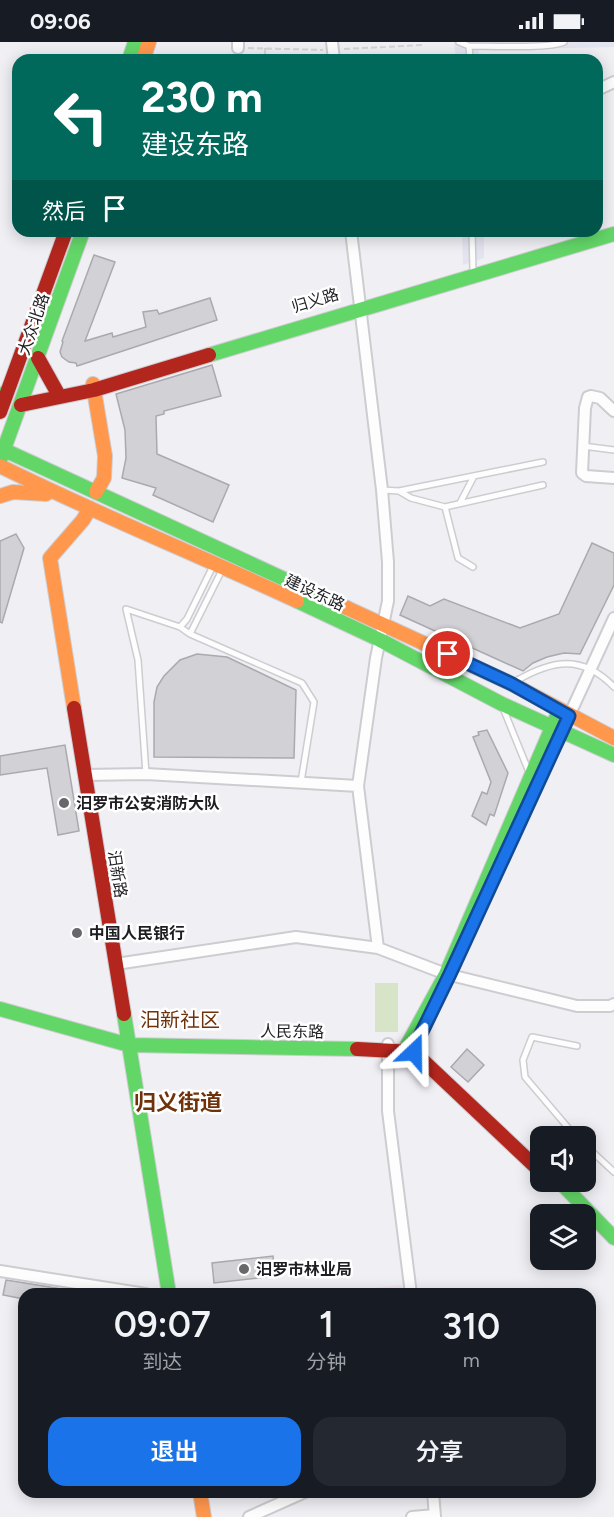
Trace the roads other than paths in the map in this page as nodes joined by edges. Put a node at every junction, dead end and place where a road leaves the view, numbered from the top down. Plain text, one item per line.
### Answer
1 (459, 42) edge
2 (564, 42) edge
3 (469, 46) junction
4 (470, 54) edge
5 (614, 234) edge
6 (64, 237) edge
7 (81, 237) edge
8 (352, 237) edge
9 (472, 237) edge
10 (582, 237) edge
11 (473, 271) junction
12 (359, 307) junction
13 (38, 358) junction
14 (94, 387) junction
15 (57, 392) junction
16 (4, 394) edge
17 (22, 402) junction
18 (614, 411) edge
19 (0, 412) edge
20 (583, 446) junction
21 (614, 450) edge
22 (1, 453) edge
23 (543, 462) dead end
24 (0, 466) edge
25 (473, 478) junction
26 (614, 478) edge
27 (543, 485) dead end
28 (382, 490) junction
29 (399, 491) junction
30 (96, 492) junction
31 (0, 496) edge
32 (63, 497) junction
33 (460, 502) junction
34 (445, 507) junction
35 (90, 508) junction
36 (226, 552) junction
37 (219, 565) junction
38 (473, 567) dead end
39 (614, 618) edge
40 (384, 625) junction
41 (180, 627) junction
42 (190, 634) junction
43 (380, 640) junction
44 (591, 668) junction
45 (512, 684) junction
46 (614, 687) edge
47 (502, 704) junction
48 (564, 713) junction
49 (558, 728) junction
50 (614, 738) edge
51 (614, 755) edge
52 (146, 774) junction
53 (90, 776) junction
54 (533, 782) junction
55 (301, 784) junction
56 (358, 786) junction
57 (378, 948) junction
58 (120, 963) junction
59 (448, 974) junction
60 (0, 999) edge
61 (613, 1007) edge
62 (0, 1009) edge
63 (133, 1039) junction
64 (389, 1046) junction
65 (577, 1046) dead end
66 (410, 1047) junction
67 (566, 1126) edge
68 (530, 1152) edge
69 (596, 1155) edge
70 (530, 1162) edge
71 (614, 1172) edge
72 (560, 1192) edge
73 (570, 1192) edge
74 (571, 1204) edge
75 (596, 1230) edge
76 (614, 1238) edge
77 (614, 1249) edge
78 (0, 1271) edge
79 (108, 1288) edge
80 (168, 1288) edge
81 (177, 1288) edge
82 (410, 1288) edge
83 (201, 1498) edge
84 (210, 1498) edge
85 (292, 1498) edge
86 (434, 1498) edge
87 (435, 1516) edge
88 (204, 1517) edge
89 (212, 1517) edge
90 (249, 1517) edge
91 (412, 1517) edge

1 - 3 lane
2 - 3 lane
3 - 4 lane
5 - 12 street
6 - 16 street, 大众北路
7 - 13 street, 大众北路
8 - 12 street
9 - 11 lane
10 - 11 street, 归义路
11 - 12 street, 归义路
12 - 14 street
12 - 28 street
13 - 15 street
13 - 17 street, 大众北路
14 - 15 street
14 - 17 street
14 - 30 street
15 - 17 street
16 - 19 street, 大众北路
17 - 22 street, 大众北路
18 - 20 street
20 - 21 lane
20 - 26 street
22 - 30 street, 建设东路
23 - 25 lane
24 - 32 street, 建设东路
25 - 29 lane
25 - 33 lane
27 - 33 lane
28 - 29 lane
28 - 40 street
29 - 34 lane
30 - 36 street, 建设东路
31 - 32 street
32 - 35 street, 建设东路
33 - 34 lane
34 - 38 lane
35 - 37 street, 建设东路
35 - 53 street, 汨新路
36 - 37 lane
36 - 37 lane
36 - 40 street, 建设东路
37 - 41 lane
37 - 42 lane
37 - 43 street, 建设东路
39 - 44 street
40 - 43 street
40 - 45 street, 建设东路
41 - 42 lane
41 - 52 lane
42 - 55 lane
43 - 47 street, 建设东路
43 - 56 street
44 - 45 lane
44 - 46 lane
44 - 48 street
45 - 48 street, 建设东路
47 - 49 street, 建设东路
47 - 54 lane
48 - 49 street
48 - 50 street, 建设东路
49 - 51 street, 建设东路
49 - 54 street
52 - 53 street
52 - 55 street
53 - 58 street, 汨新路
54 - 59 street
55 - 56 street
56 - 57 street
57 - 58 street
57 - 59 street
58 - 63 street, 汨新路
59 - 61 street
59 - 66 street
60 - 63 street, 人民东路
62 - 63 street, 人民东路
63 - 64 street, 人民东路
63 - 80 street, 汨新路
63 - 81 street
64 - 66 street, 人民东路
64 - 82 street
65 - 67 lane
66 - 68 street
66 - 70 street
69 - 71 lane
72 - 74 street
73 - 76 street
75 - 77 street
78 - 79 street
83 - 88 street
84 - 89 street
85 - 90 street
86 - 87 street
87 - 91 street

